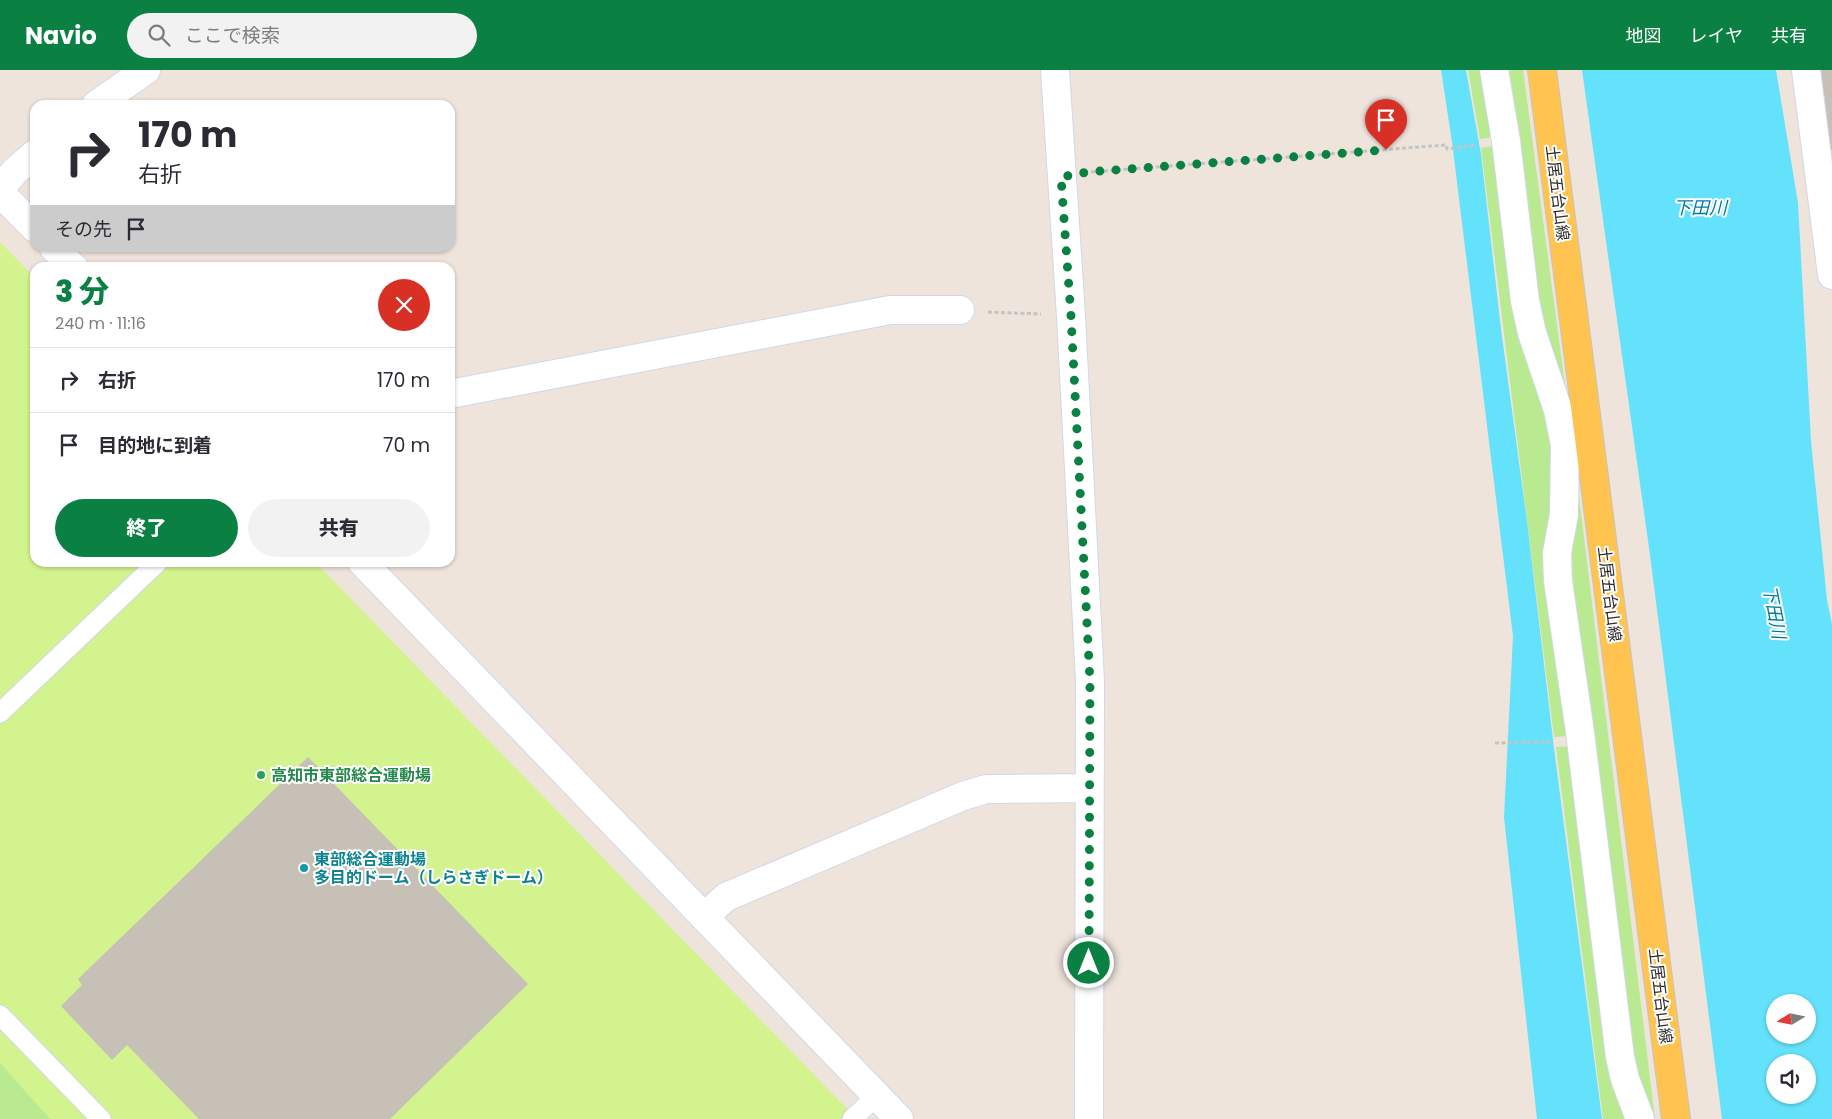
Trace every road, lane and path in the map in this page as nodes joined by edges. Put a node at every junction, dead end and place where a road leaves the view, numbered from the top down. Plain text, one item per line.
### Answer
1 (146, 70) edge
2 (1055, 70) edge
3 (1494, 70) edge
4 (1542, 70) edge
5 (1806, 70) edge
6 (103, 100) edge
7 (1447, 149) dead end
8 (30, 158) edge
9 (1061, 177) junction
10 (0, 189) edge
11 (0, 193) edge
12 (30, 223) edge
13 (58, 252) edge
14 (68, 262) edge
15 (1832, 275) edge
16 (960, 310) joint
17 (1071, 316) junction
18 (455, 393) edge
19 (1577, 444) junction
20 (153, 567) edge
21 (367, 567) edge
22 (0, 713) edge
23 (1581, 741) junction
24 (1495, 744) dead end
25 (1089, 788) junction
26 (704, 918) junction
27 (0, 1015) edge
28 (877, 1096) junction
29 (101, 1119) edge
30 (852, 1119) edge
31 (899, 1119) edge
32 (1089, 1119) edge
33 (1640, 1119) edge
34 (1676, 1119) edge

1 - 6 street
2 - 9 street
3 - 19 street
4 - 19 main road, 土居五台山線
5 - 15 street
7 - 9 path
8 - 10 street
9 - 17 street
11 - 12 street
13 - 14 street
16 - 17 path
16 - 18 street
17 - 25 street
19 - 23 street
19 - 34 main road, 土居五台山線
20 - 22 lane
21 - 26 street
23 - 24 path
23 - 33 street
25 - 26 street
25 - 32 street
26 - 28 street
27 - 29 lane
28 - 30 lane
28 - 31 street

